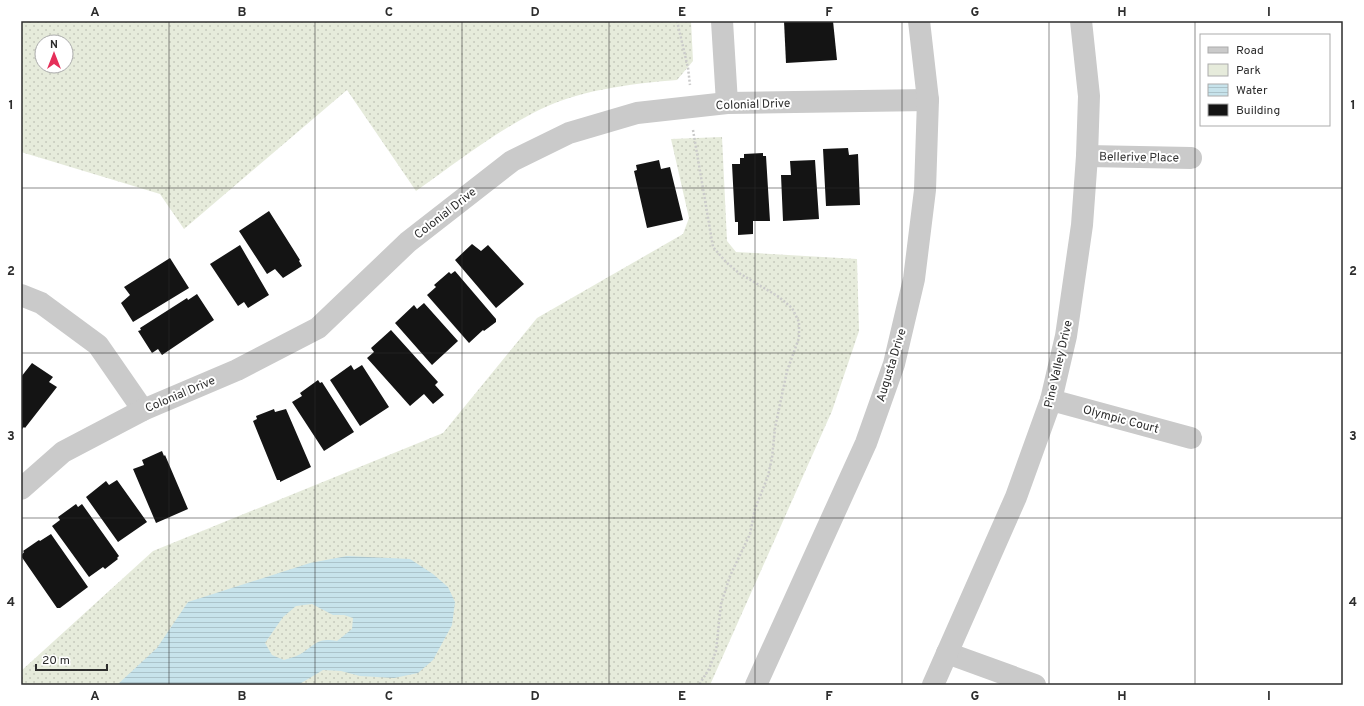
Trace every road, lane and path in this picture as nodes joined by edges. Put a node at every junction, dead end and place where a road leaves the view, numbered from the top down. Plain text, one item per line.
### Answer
1 (677, 21) edge
2 (722, 21) edge
3 (919, 21) edge
4 (1081, 21) edge
5 (688, 68) dead end
6 (928, 100) junction
7 (727, 103) junction
8 (693, 138) dead end
9 (1087, 156) junction
10 (1191, 158) dead end
11 (21, 295) edge
12 (1051, 400) junction
13 (143, 410) junction
14 (1191, 438) dead end
15 (21, 489) edge
16 (947, 652) junction
17 (699, 685) edge
18 (756, 685) edge
19 (933, 685) edge
20 (1035, 685) edge

1 - 5 path
2 - 7 street
3 - 6 street, Augusta Drive
4 - 9 street, Pine Valley Drive
6 - 7 street, Colonial Drive
6 - 18 street, Augusta Drive
7 - 13 street, Colonial Drive
8 - 17 path
9 - 10 street, Bellerive Place
9 - 12 street, Pine Valley Drive
11 - 13 street
12 - 14 street, Olympic Court
12 - 16 street, Pine Valley Drive
13 - 15 street, Colonial Drive
16 - 19 street, Pine Valley Drive
16 - 20 street

